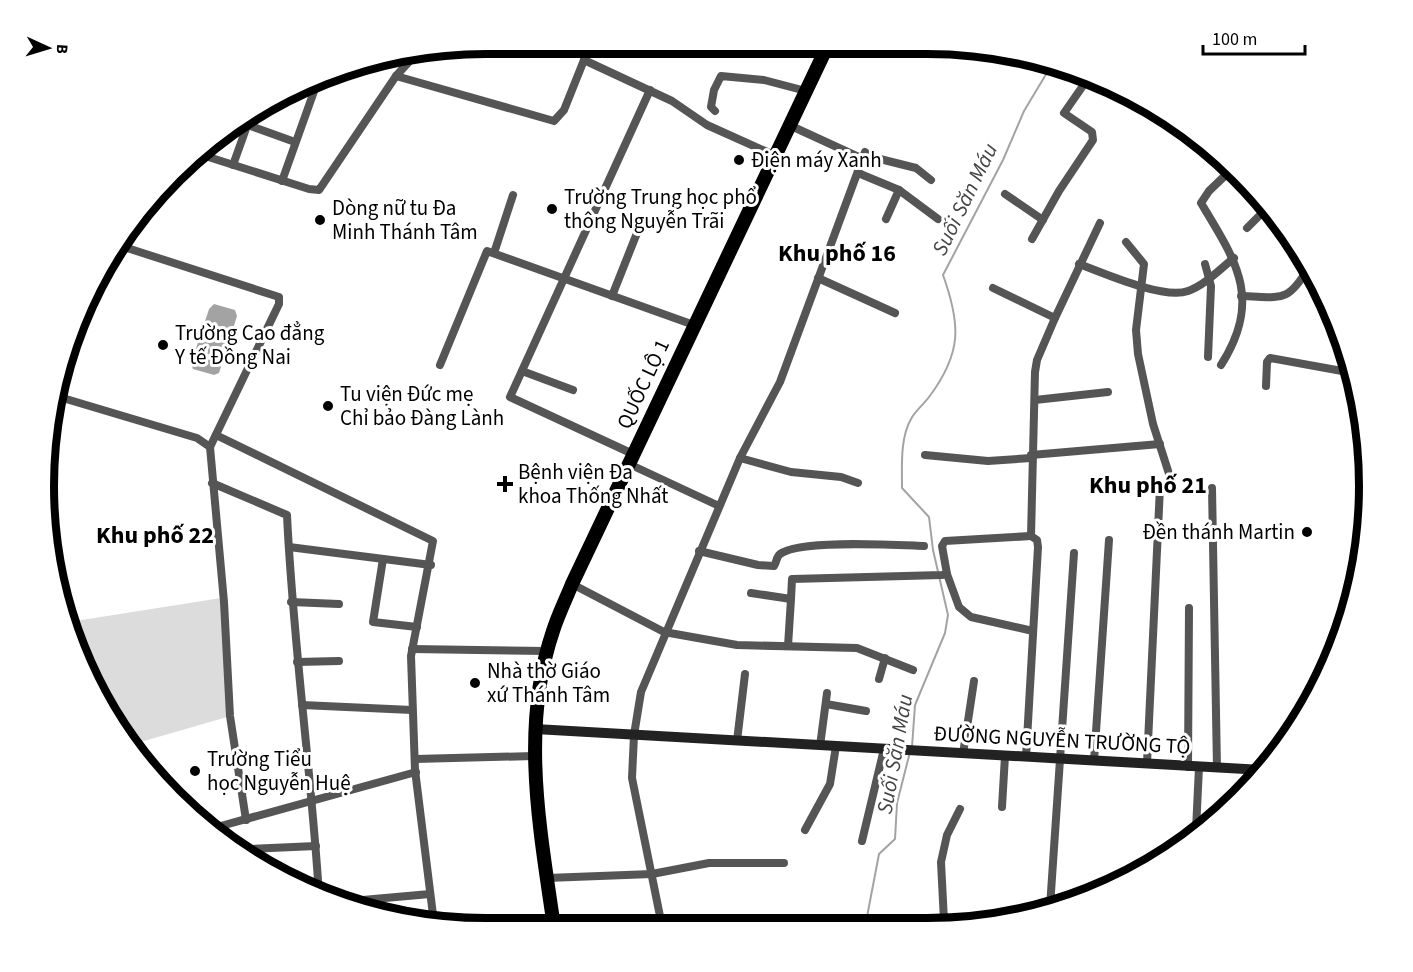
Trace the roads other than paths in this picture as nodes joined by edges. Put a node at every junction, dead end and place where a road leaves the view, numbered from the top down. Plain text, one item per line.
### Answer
1 (587, 54) edge
2 (824, 54) edge
3 (584, 60) junction
4 (410, 61) edge
5 (396, 76) junction
6 (1084, 84) edge
7 (315, 90) edge
8 (650, 90) junction
9 (806, 91) junction
10 (715, 111) dead end
11 (248, 125) edge
12 (789, 125) junction
13 (248, 126) edge
14 (295, 142) junction
15 (774, 155) junction
16 (864, 155) junction
17 (207, 156) edge
18 (233, 165) junction
19 (858, 173) junction
20 (1226, 175) edge
21 (931, 180) dead end
22 (282, 181) junction
23 (899, 190) junction
24 (1005, 194) dead end
25 (513, 195) dead end
26 (1262, 213) edge
27 (886, 219) dead end
28 (938, 219) dead end
29 (1043, 220) junction
30 (1100, 223) dead end
31 (1247, 228) dead end
32 (637, 233) dead end
33 (1032, 239) dead end
34 (1126, 242) dead end
35 (126, 248) edge
36 (494, 253) junction
37 (1234, 258) junction
38 (1079, 264) junction
39 (1205, 264) dead end
40 (1304, 275) edge
41 (1210, 277) junction
42 (818, 278) junction
43 (564, 279) junction
44 (1140, 286) junction
45 (993, 288) dead end
46 (612, 296) junction
47 (1241, 297) junction
48 (895, 314) dead end
49 (1055, 318) junction
50 (694, 325) junction
51 (1208, 357) dead end
52 (1221, 364) dead end
53 (440, 365) dead end
54 (522, 371) junction
55 (1343, 371) edge
56 (1266, 386) dead end
57 (573, 390) dead end
58 (1108, 392) dead end
59 (63, 398) edge
60 (1035, 400) junction
61 (216, 435) junction
62 (1160, 444) junction
63 (210, 447) junction
64 (925, 455) dead end
65 (1031, 457) junction
66 (740, 458) junction
67 (631, 459) junction
68 (213, 483) junction
69 (858, 483) dead end
70 (1212, 488) dead end
71 (719, 506) junction
72 (1031, 536) junction
73 (1109, 540) dead end
74 (924, 546) dead end
75 (289, 547) junction
76 (699, 551) junction
77 (1074, 553) dead end
78 (383, 559) junction
79 (431, 565) junction
80 (941, 575) junction
81 (572, 584) junction
82 (751, 593) dead end
83 (791, 599) junction
84 (291, 602) junction
85 (339, 604) dead end
86 (1189, 608) dead end
87 (417, 627) junction
88 (1033, 630) junction
89 (664, 633) junction
90 (789, 646) junction
91 (412, 649) junction
92 (547, 651) junction
93 (885, 658) junction
94 (339, 661) dead end
95 (297, 662) junction
96 (913, 670) dead end
97 (745, 674) dead end
98 (879, 679) dead end
99 (974, 681) dead end
100 (827, 693) dead end
101 (826, 704) junction
102 (302, 705) junction
103 (412, 710) junction
104 (866, 711) dead end
105 (535, 729) junction
106 (634, 735) junction
107 (737, 741) junction
108 (820, 746) junction
109 (836, 746) junction
110 (884, 749) junction
111 (963, 754) junction
112 (534, 756) junction
113 (1005, 756) junction
114 (1026, 758) junction
115 (415, 759) junction
116 (1058, 759) junction
117 (1094, 761) junction
118 (1147, 764) junction
119 (1194, 767) junction
120 (1217, 768) junction
121 (1253, 770) edge
122 (416, 772) junction
123 (313, 803) junction
124 (1002, 807) dead end
125 (960, 809) dead end
126 (246, 820) junction
127 (1196, 824) edge
128 (220, 827) edge
129 (805, 830) dead end
130 (862, 841) dead end
131 (316, 846) junction
132 (252, 849) edge
133 (784, 863) dead end
134 (652, 874) junction
135 (547, 878) junction
136 (318, 884) edge
137 (430, 894) junction
138 (364, 900) edge
139 (1050, 900) edge
140 (433, 914) edge
141 (944, 917) edge
142 (553, 918) edge
143 (660, 918) edge

1 - 3 street
2 - 9 highway, QUỐC LỘ 1
3 - 5 street
3 - 8 street
4 - 5 street
5 - 22 street
6 - 29 street
7 - 14 street
8 - 15 street
8 - 43 street
9 - 10 street
9 - 12 highway, QUỐC LỘ 1
11 - 14 street
12 - 15 highway, QUỐC LỘ 1
12 - 16 street
13 - 18 street
14 - 22 street
15 - 50 highway, QUỐC LỘ 1
16 - 19 street
16 - 21 street
17 - 18 street
18 - 22 street
19 - 23 street
19 - 42 street
20 - 37 street
23 - 27 street
23 - 28 street
24 - 29 street
25 - 36 street
26 - 31 street
29 - 33 street
30 - 38 street
32 - 46 street
34 - 44 street
35 - 61 street
36 - 43 street
36 - 53 street
37 - 41 street
37 - 47 street
38 - 44 street
38 - 49 street
39 - 41 street
40 - 47 street
41 - 44 street
41 - 51 street
42 - 48 street
42 - 66 street
43 - 46 street
43 - 54 street
44 - 62 street
45 - 49 street
46 - 50 street
47 - 52 street
49 - 60 street
50 - 67 highway, QUỐC LỘ 1
54 - 57 street
54 - 67 street
55 - 56 street
58 - 60 street
59 - 63 street
60 - 65 street
61 - 63 street
61 - 79 street
62 - 65 street
62 - 118 street
63 - 68 street
64 - 65 street
65 - 72 street
66 - 69 street
66 - 71 street
67 - 71 street
67 - 81 highway, QUỐC LỘ 1
68 - 75 street
68 - 126 street
70 - 120 street
71 - 76 street
72 - 80 street
72 - 88 street
73 - 117 street
74 - 76 street
75 - 78 street
75 - 84 street
76 - 89 street
77 - 116 street
78 - 79 street
78 - 87 street
79 - 87 street
80 - 83 street
80 - 88 street
81 - 89 street
81 - 92 highway, QUỐC LỘ 1
82 - 83 street
83 - 90 street
84 - 85 street
84 - 95 street
86 - 119 street
87 - 91 street
88 - 114 street
89 - 90 street
89 - 106 street
90 - 93 street
91 - 92 street
91 - 103 street
92 - 105 highway, QUỐC LỘ 1
93 - 96 street
93 - 98 street
94 - 95 street
95 - 102 street
97 - 107 street
99 - 111 street
100 - 101 street
101 - 104 street
101 - 108 street
102 - 103 street
102 - 123 street
103 - 115 street
105 - 106 main road, ĐƯỜNG NGUYỄN TRƯỜNG TỘ
105 - 112 highway, QUỐC LỘ 1
106 - 107 main road, ĐƯỜNG NGUYỄN TRƯỜNG TỘ
106 - 134 street
107 - 108 main road, ĐƯỜNG NGUYỄN TRƯỜNG TỘ
108 - 109 main road, ĐƯỜNG NGUYỄN TRƯỜNG TỘ
109 - 110 main road, ĐƯỜNG NGUYỄN TRƯỜNG TỘ
109 - 129 street
110 - 111 main road, ĐƯỜNG NGUYỄN TRƯỜNG TỘ
110 - 130 street
111 - 113 main road, ĐƯỜNG NGUYỄN TRƯỜNG TỘ
112 - 115 street
112 - 135 highway, QUỐC LỘ 1
113 - 114 main road, ĐƯỜNG NGUYỄN TRƯỜNG TỘ
113 - 124 street
114 - 116 main road, ĐƯỜNG NGUYỄN TRƯỜNG TỘ
115 - 122 street
116 - 117 main road, ĐƯỜNG NGUYỄN TRƯỜNG TỘ
116 - 139 street
117 - 118 main road, ĐƯỜNG NGUYỄN TRƯỜNG TỘ
118 - 119 main road, ĐƯỜNG NGUYỄN TRƯỜNG TỘ
119 - 120 main road, ĐƯỜNG NGUYỄN TRƯỜNG TỘ
119 - 127 street
120 - 121 main road, ĐƯỜNG NGUYỄN TRƯỜNG TỘ
122 - 123 street
122 - 137 street
123 - 126 street
123 - 131 street
125 - 141 street
126 - 128 street
131 - 132 street
131 - 136 street
133 - 134 street
134 - 135 street
134 - 143 street
135 - 142 highway, QUỐC LỘ 1
137 - 138 street
137 - 140 street

